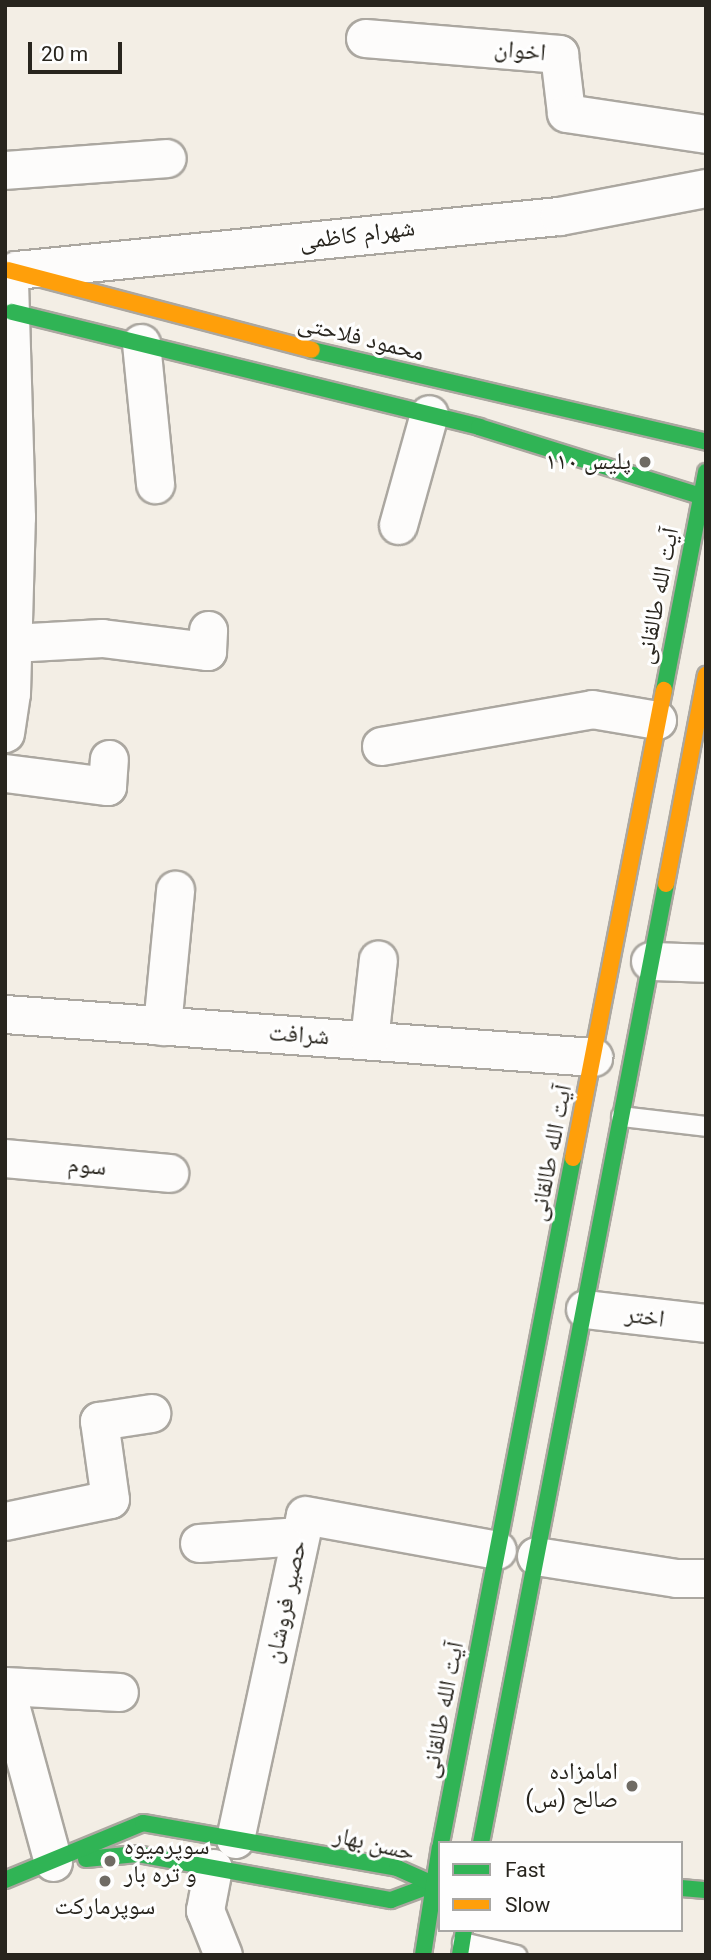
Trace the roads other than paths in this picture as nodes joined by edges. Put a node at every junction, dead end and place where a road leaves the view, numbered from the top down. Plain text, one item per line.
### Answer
1 (365, 38) dead end
2 (706, 134) edge
3 (167, 158) dead end
4 (5, 170) edge
5 (706, 188) edge
6 (6, 267) edge
7 (12, 312) junction
8 (141, 343) junction
9 (297, 363) junction
10 (482, 410) junction
11 (429, 414) junction
12 (706, 442) edge
13 (706, 472) edge
14 (155, 484) dead end
15 (701, 496) junction
16 (397, 525) dead end
17 (208, 630) dead end
18 (10, 632) edge
19 (706, 675) edge
20 (657, 720) junction
21 (700, 732) edge
22 (5, 733) edge
23 (381, 746) dead end
24 (109, 759) dead end
25 (5, 773) edge
26 (175, 890) dead end
27 (379, 959) dead end
28 (650, 961) junction
29 (706, 963) edge
30 (5, 1014) edge
31 (162, 1026) junction
32 (369, 1040) junction
33 (593, 1056) junction
34 (621, 1116) junction
35 (706, 1126) edge
36 (5, 1158) edge
37 (169, 1173) dead end
38 (584, 1309) junction
39 (706, 1323) edge
40 (151, 1413) dead end
41 (5, 1521) edge
42 (300, 1535) junction
43 (200, 1544) dead end
44 (498, 1550) junction
45 (536, 1556) junction
46 (706, 1578) edge
47 (5, 1686) edge
48 (119, 1692) dead end
49 (235, 1839) junction
50 (441, 1841) edge
51 (481, 1841) edge
52 (53, 1862) junction
53 (438, 1864) edge
54 (213, 1867) junction
55 (5, 1880) edge
56 (436, 1883) edge
57 (683, 1888) edge
58 (706, 1890) edge
59 (462, 1942) edge
60 (223, 1955) edge
61 (423, 1955) edge
62 (516, 1955) edge

1 - 2 street, اخوان
3 - 4 street
5 - 6 street, شهرام کاظمی
6 - 7 street
6 - 9 main road, محمود فلاحتی
7 - 8 main road, محمود فلاحتی
7 - 18 street
8 - 9 main road, محمود فلاحتی
8 - 14 street
9 - 10 main road, محمود فلاحتی
9 - 11 main road, محمود فلاحتی
10 - 11 main road, محمود فلاحتی
10 - 12 main road, محمود فلاحتی
10 - 15 main road, محمود فلاحتی
11 - 16 street
13 - 15 main road, آیت الله طالقانی
15 - 20 main road, آیت الله طالقانی
17 - 18 street
18 - 22 street
19 - 21 main road
20 - 23 street
20 - 33 main road, آیت الله طالقانی
21 - 28 main road
24 - 25 street
26 - 31 street
27 - 32 street
28 - 29 street
28 - 34 main road
30 - 31 street, شرافت
31 - 32 street, شرافت
32 - 33 street, شرافت
33 - 44 main road, آیت الله طالقانی
34 - 35 lane
34 - 38 main road
36 - 37 street, سوم
38 - 39 street, اختر
38 - 45 main road
40 - 41 street
42 - 43 street
42 - 44 street, حصیر فروشان
42 - 49 street, حصیر فروشان
44 - 50 main road, آیت الله طالقانی
45 - 46 street
45 - 51 main road
47 - 48 street
47 - 52 street
49 - 52 main road, حسن بهار
49 - 56 main road, حسن بهار
52 - 54 main road, حسن بهار
52 - 55 main road
53 - 56 main road, آیت الله طالقانی
54 - 56 main road, حسن بهار
54 - 60 street
56 - 61 main road, آیت الله طالقانی
57 - 58 main road
59 - 62 lane

